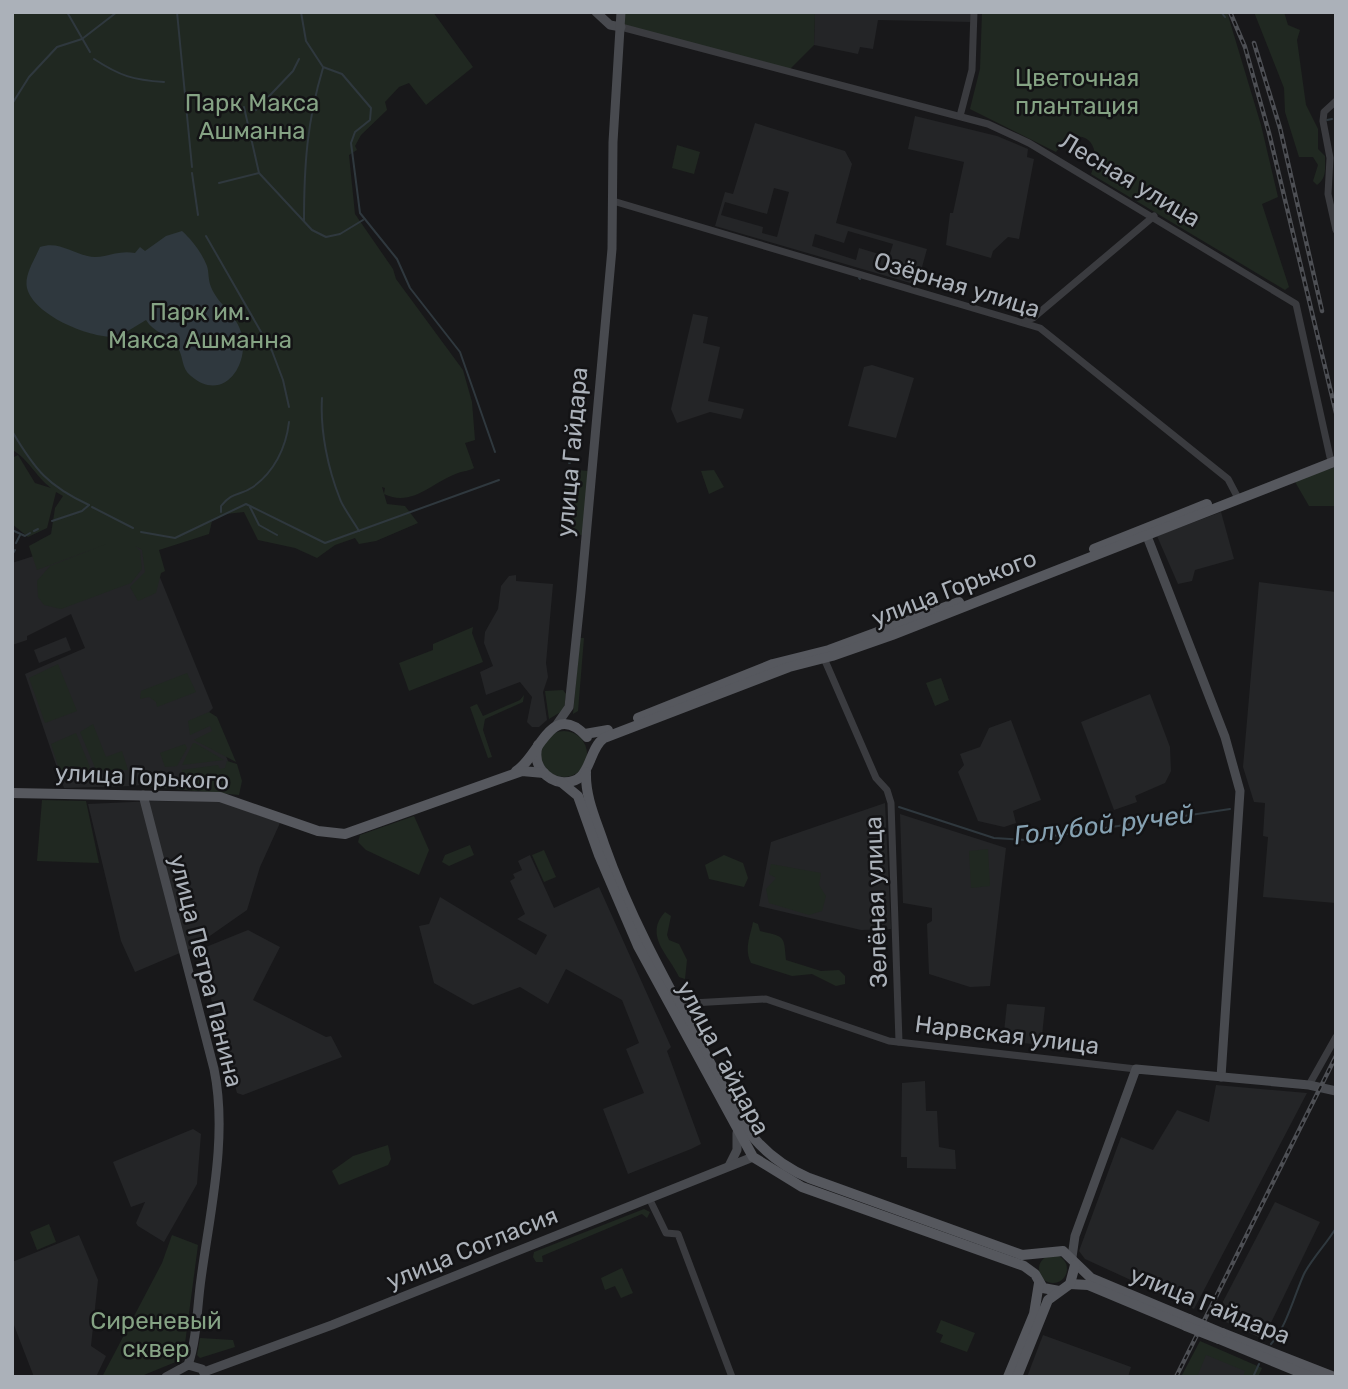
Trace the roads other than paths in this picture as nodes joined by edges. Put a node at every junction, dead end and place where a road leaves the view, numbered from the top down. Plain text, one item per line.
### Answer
1 (596, 12) edge
2 (621, 12) edge
3 (974, 12) edge
4 (621, 27) junction
5 (1336, 101) edge
6 (960, 116) junction
7 (613, 201) junction
8 (1154, 216) junction
9 (1336, 230) edge
10 (1024, 321) junction
11 (1333, 459) edge
12 (1237, 495) junction
13 (1145, 532) junction
14 (822, 655) junction
15 (569, 707) junction
16 (555, 727) junction
17 (581, 732) junction
18 (538, 745) junction
19 (593, 754) junction
20 (586, 772) junction
21 (544, 773) junction
22 (506, 776) junction
23 (561, 782) junction
24 (12, 793) edge
25 (144, 795) junction
26 (681, 1007) junction
27 (1336, 1037) edge
28 (899, 1041) junction
29 (1136, 1069) junction
30 (1221, 1077) junction
31 (1309, 1085) junction
32 (1336, 1091) edge
33 (737, 1133) junction
34 (762, 1148) junction
35 (753, 1157) junction
36 (729, 1166) junction
37 (649, 1198) junction
38 (1075, 1236) junction
39 (1058, 1250) junction
40 (1043, 1254) junction
41 (1074, 1261) junction
42 (1037, 1279) junction
43 (1070, 1284) junction
44 (1059, 1291) junction
45 (1187, 1322) junction
46 (1221, 1336) junction
47 (188, 1365) junction
48 (205, 1374) edge
49 (166, 1377) edge
50 (732, 1377) edge
51 (1008, 1377) edge
52 (1017, 1377) edge
53 (1311, 1377) edge
54 (1334, 1377) edge

1 - 4 main road
2 - 4 main road, улица Гайдара
3 - 6 street
4 - 6 street, Лесная улица
4 - 7 main road, улица Гайдара
5 - 9 street
6 - 8 street, Лесная улица
7 - 10 street, Озёрная улица
7 - 15 main road, улица Гайдара
8 - 10 street
8 - 11 street, Лесная улица
10 - 12 street, Озёрная улица
11 - 12 main road, улица Горького
12 - 13 main road, улица Горького
13 - 14 main road, улица Горького
13 - 30 main road
14 - 17 main road, улица Горького
14 - 19 main road, улица Горького
14 - 28 street, Зелёная улица
15 - 16 main road, улица Гайдара
15 - 17 main road, улица Гайдара
16 - 17 main road, улица Горького
16 - 18 main road, улица Горького
17 - 19 main road
18 - 21 main road
18 - 22 main road, улица Горького
19 - 20 main road, улица Горького
20 - 23 main road
20 - 26 main road, улица Гайдара
21 - 22 main road, улица Горького
21 - 23 main road
22 - 25 main road, улица Горького
23 - 33 main road, улица Гайдара
24 - 25 main road, улица Горького
25 - 47 main road, улица Петра Панина
26 - 28 street, Нарвская улица
26 - 34 main road, улица Гайдара
27 - 31 street
28 - 29 street, Нарвская улица
29 - 30 main road, Нарвская улица
29 - 38 main road
30 - 31 main road, Нарвская улица
31 - 32 main road, Нарвская улица
33 - 35 main road, улица Гайдара
33 - 36 main road
34 - 35 main road
34 - 40 main road, улица Гайдара
35 - 36 main road, улица Согласия
35 - 42 main road, улица Гайдара
36 - 37 main road, улица Согласия
37 - 48 main road, улица Согласия
37 - 50 street
38 - 39 main road
38 - 41 main road
39 - 40 main road, улица Гайдара
39 - 41 main road, улица Гайдара
40 - 42 main road
41 - 43 main road
41 - 45 main road, улица Гайдара
42 - 44 main road, улица Гайдара
42 - 51 main road
43 - 44 main road
43 - 45 main road, улица Гайдара
44 - 52 main road
45 - 46 main road, улица Гайдара, bridge
46 - 53 main road, улица Гайдара
46 - 54 main road, улица Гайдара
47 - 48 main road, улица Согласия
47 - 49 main road

